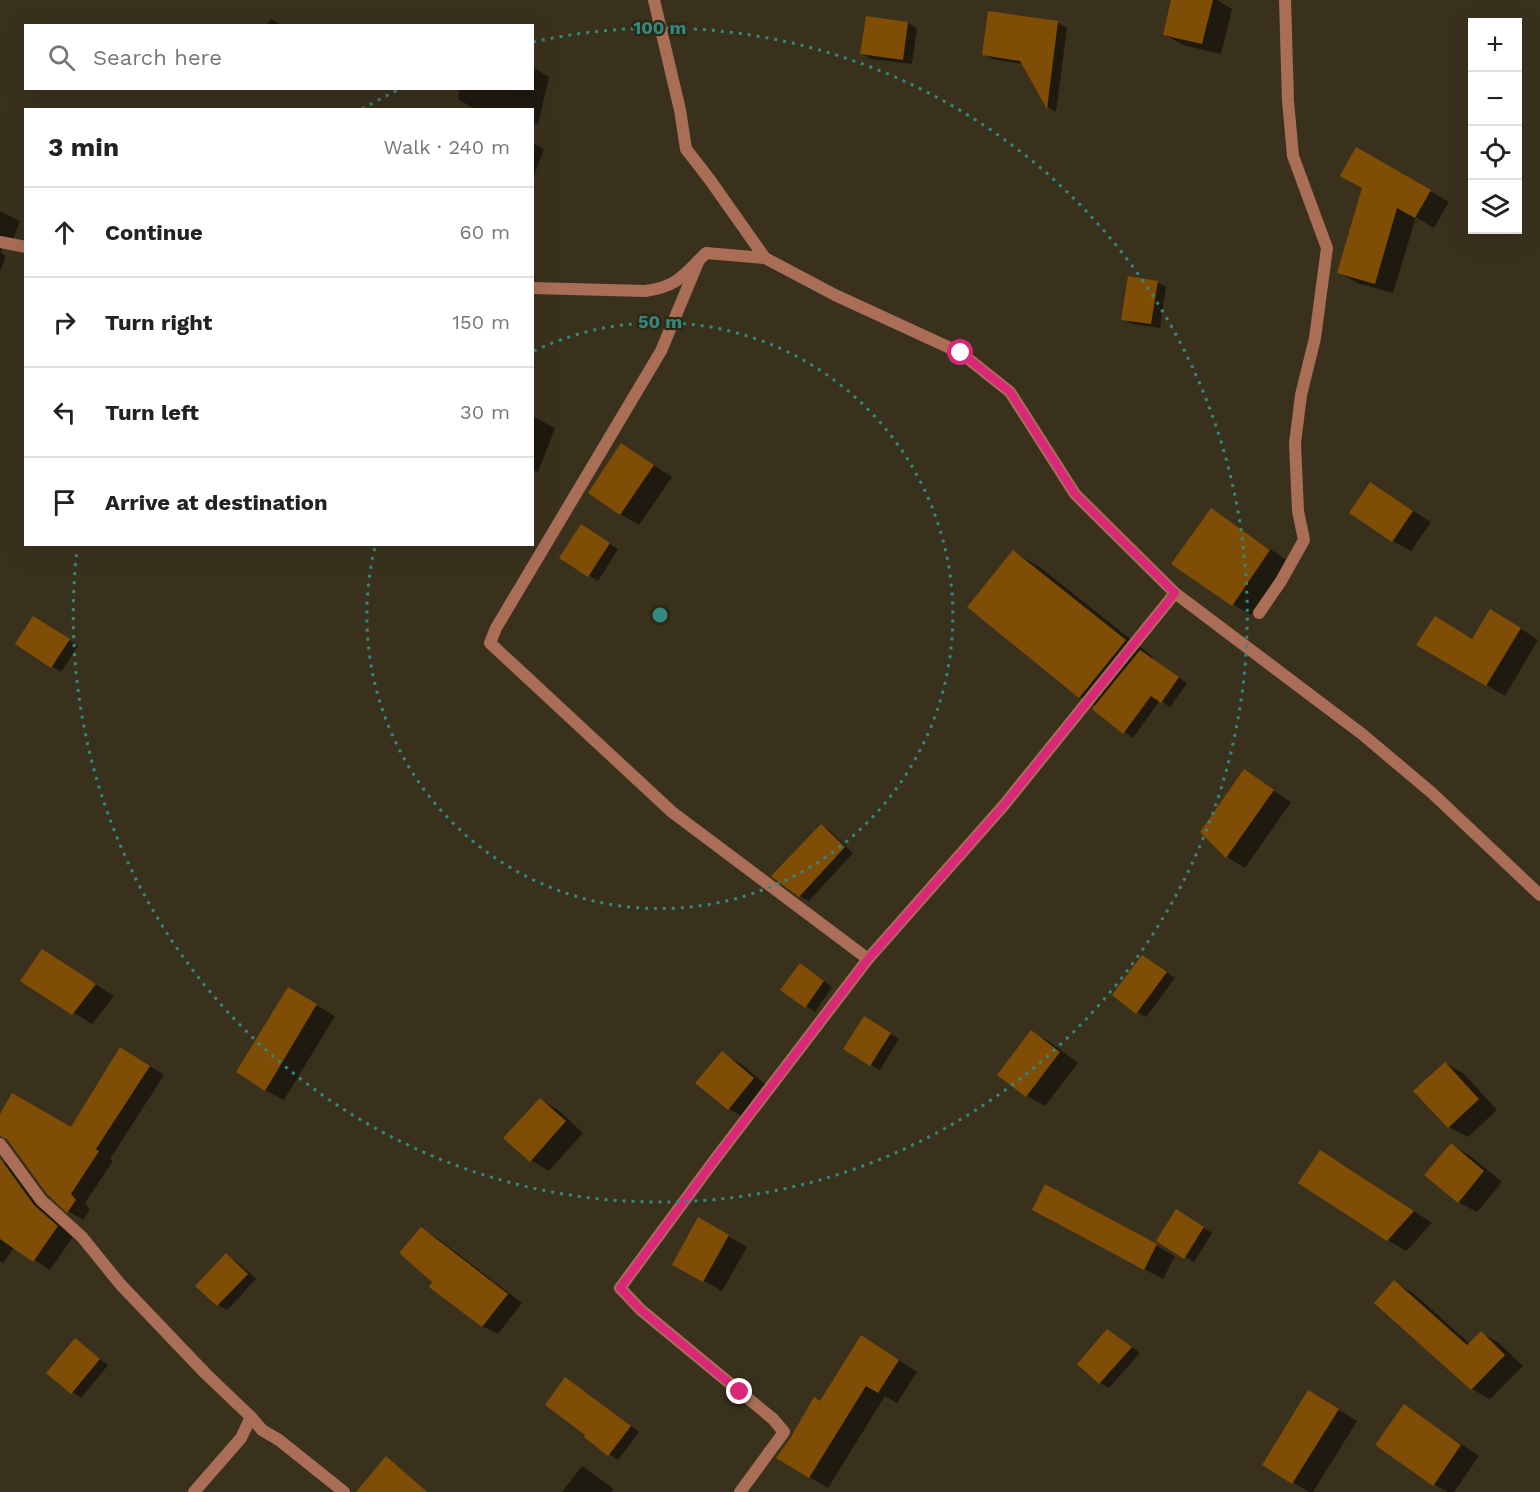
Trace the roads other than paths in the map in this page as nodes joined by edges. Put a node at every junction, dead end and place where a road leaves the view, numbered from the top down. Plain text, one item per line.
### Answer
1 (654, 0) edge
2 (1285, 0) edge
3 (0, 242) edge
4 (24, 247) edge
5 (765, 258) junction
6 (699, 260) junction
7 (534, 288) edge
8 (1175, 593) junction
9 (1259, 613) dead end
10 (1540, 892) edge
11 (868, 959) junction
12 (0, 1144) edge
13 (251, 1417) junction
14 (194, 1492) edge
15 (344, 1492) edge
16 (740, 1492) edge

1 - 5 street
2 - 9 street
3 - 4 street
5 - 6 street
5 - 8 street
6 - 7 street
6 - 11 street
8 - 10 street
8 - 11 street
11 - 16 street
12 - 13 street
13 - 14 street
13 - 15 street

